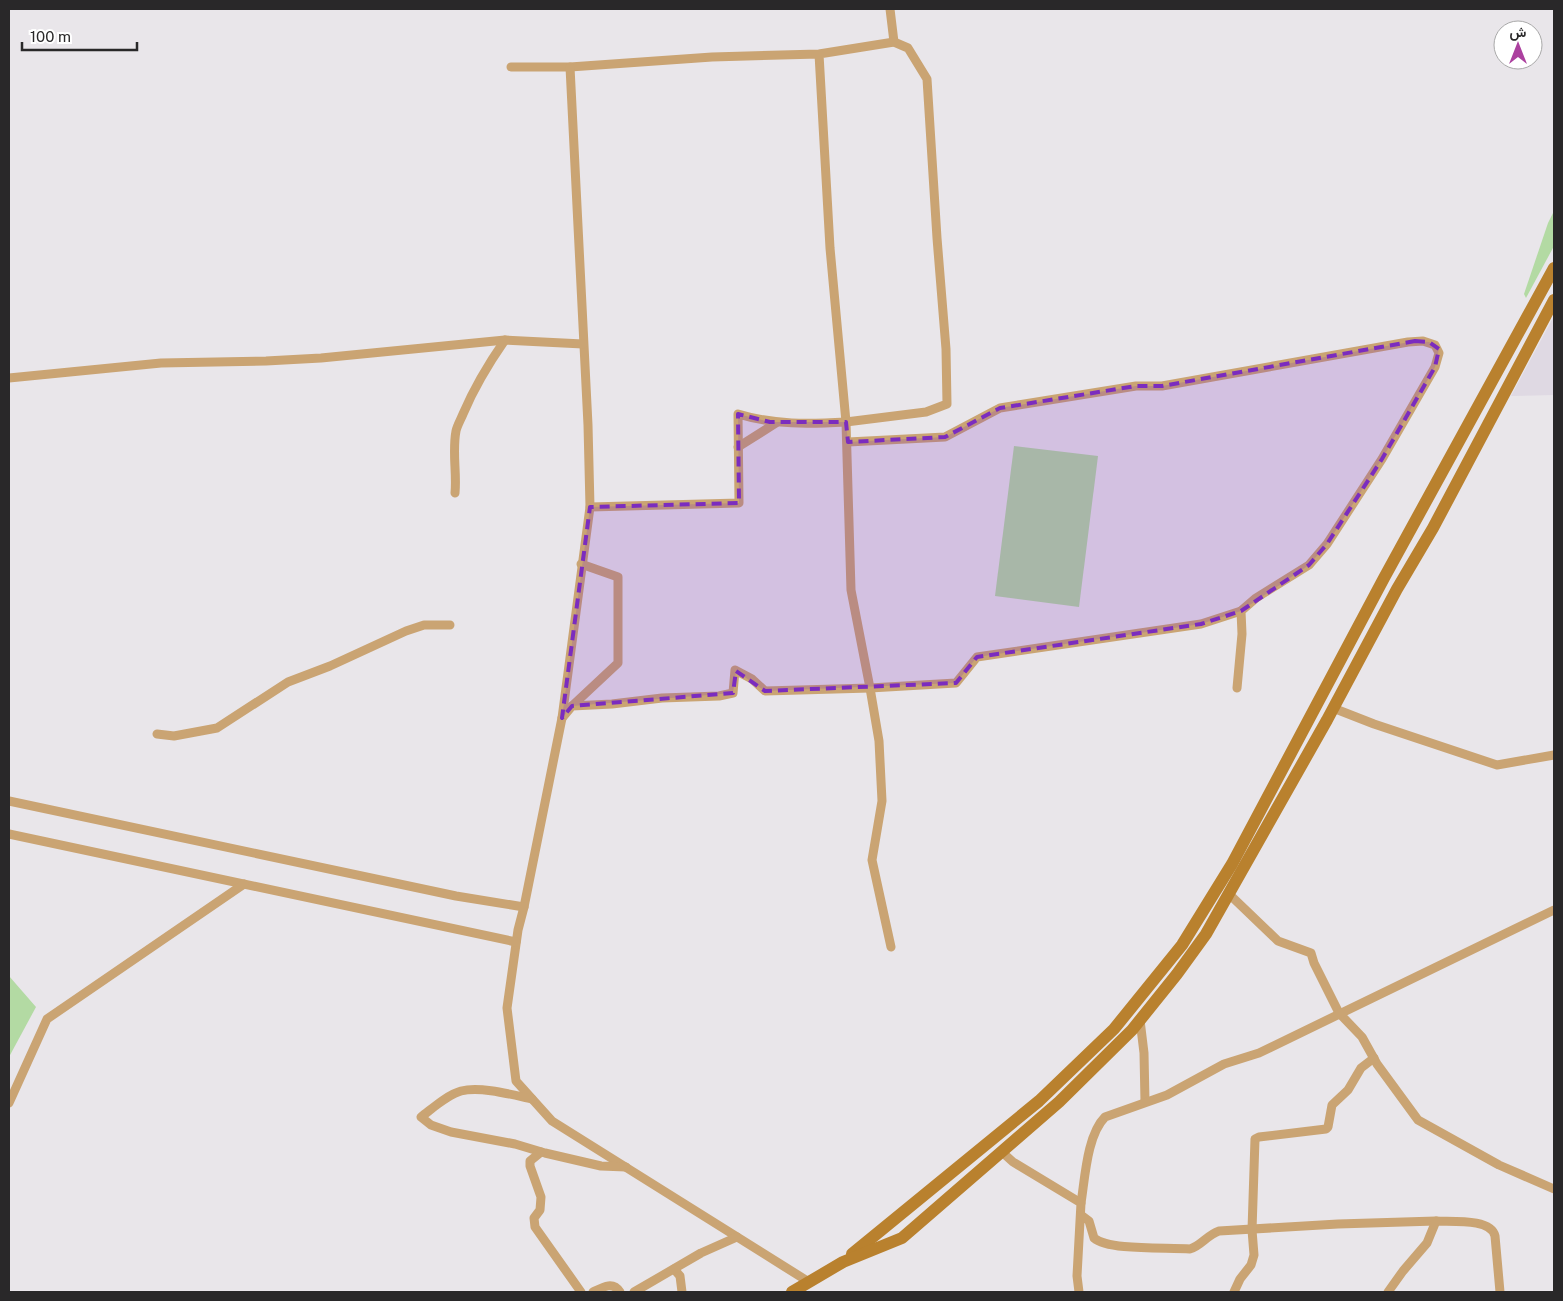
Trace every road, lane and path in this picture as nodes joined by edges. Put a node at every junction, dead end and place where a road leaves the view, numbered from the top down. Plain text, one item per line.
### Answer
1 (890, 9) edge
2 (894, 42) junction
3 (819, 54) junction
4 (511, 67) dead end
5 (570, 67) junction
6 (1554, 268) edge
7 (1554, 300) edge
8 (505, 340) junction
9 (583, 344) junction
10 (9, 378) edge
11 (846, 422) junction
12 (776, 423) junction
13 (848, 442) junction
14 (738, 447) junction
15 (455, 493) dead end
16 (590, 506) junction
17 (581, 564) junction
18 (1376, 595) junction
19 (1391, 601) junction
20 (1241, 611) junction
21 (450, 625) dead end
22 (1356, 630) junction
23 (1371, 636) junction
24 (870, 688) junction
25 (1237, 688) dead end
26 (572, 706) junction
27 (1312, 712) junction
28 (1330, 714) junction
29 (562, 718) junction
30 (158, 734) dead end
31 (1554, 755) edge
32 (9, 801) edge
33 (9, 834) edge
34 (244, 884) junction
35 (1228, 894) junction
36 (524, 908) junction
37 (1554, 910) edge
38 (516, 942) junction
39 (891, 947) dead end
40 (1339, 1013) junction
41 (1140, 1020) junction
42 (1374, 1058) junction
43 (532, 1099) junction
44 (1145, 1102) junction
45 (9, 1103) edge
46 (541, 1152) junction
47 (1002, 1152) junction
48 (626, 1168) junction
49 (1554, 1189) edge
50 (1081, 1203) junction
51 (1081, 1215) junction
52 (1436, 1221) junction
53 (1252, 1230) junction
54 (737, 1237) junction
55 (842, 1262) junction
56 (674, 1269) junction
57 (809, 1282) junction
58 (581, 1292) edge
59 (594, 1292) edge
60 (620, 1292) edge
61 (634, 1292) edge
62 (682, 1292) edge
63 (792, 1292) edge
64 (1079, 1292) edge
65 (1234, 1292) edge
66 (1388, 1292) edge
67 (1500, 1292) edge

1 - 2 street
2 - 3 street
2 - 11 street
3 - 5 street
3 - 11 street
4 - 5 street
5 - 9 street
6 - 18 main road
7 - 19 main road
8 - 9 street
8 - 10 street
8 - 15 street
9 - 16 street
11 - 12 street
11 - 13 street
12 - 14 street
12 - 14 street
13 - 20 street
13 - 24 street
14 - 16 street
16 - 17 street
17 - 26 street
17 - 29 street
18 - 19 main road
18 - 22 main road
19 - 23 main road
20 - 24 street
20 - 25 street
21 - 30 street
22 - 23 main road
22 - 27 main road
23 - 28 main road
24 - 26 street
24 - 39 street
26 - 29 street
27 - 28 main road
27 - 55 main road
28 - 31 street
28 - 35 main road
29 - 36 street
32 - 36 street
33 - 34 street
34 - 38 street
34 - 45 street
35 - 40 street
35 - 41 main road
36 - 38 street
37 - 40 street
38 - 43 street
40 - 42 street
40 - 44 street
41 - 44 street
41 - 47 main road
42 - 49 street
42 - 53 street
43 - 46 street
43 - 48 street
44 - 50 street
46 - 48 street
46 - 58 street
47 - 50 street
47 - 55 main road
48 - 54 street
50 - 51 street
51 - 53 street
51 - 64 street
52 - 53 street
52 - 66 street
52 - 67 street
53 - 65 street
54 - 56 street
54 - 57 street
55 - 57 main road
56 - 61 street
56 - 62 street
57 - 63 main road
59 - 60 street

